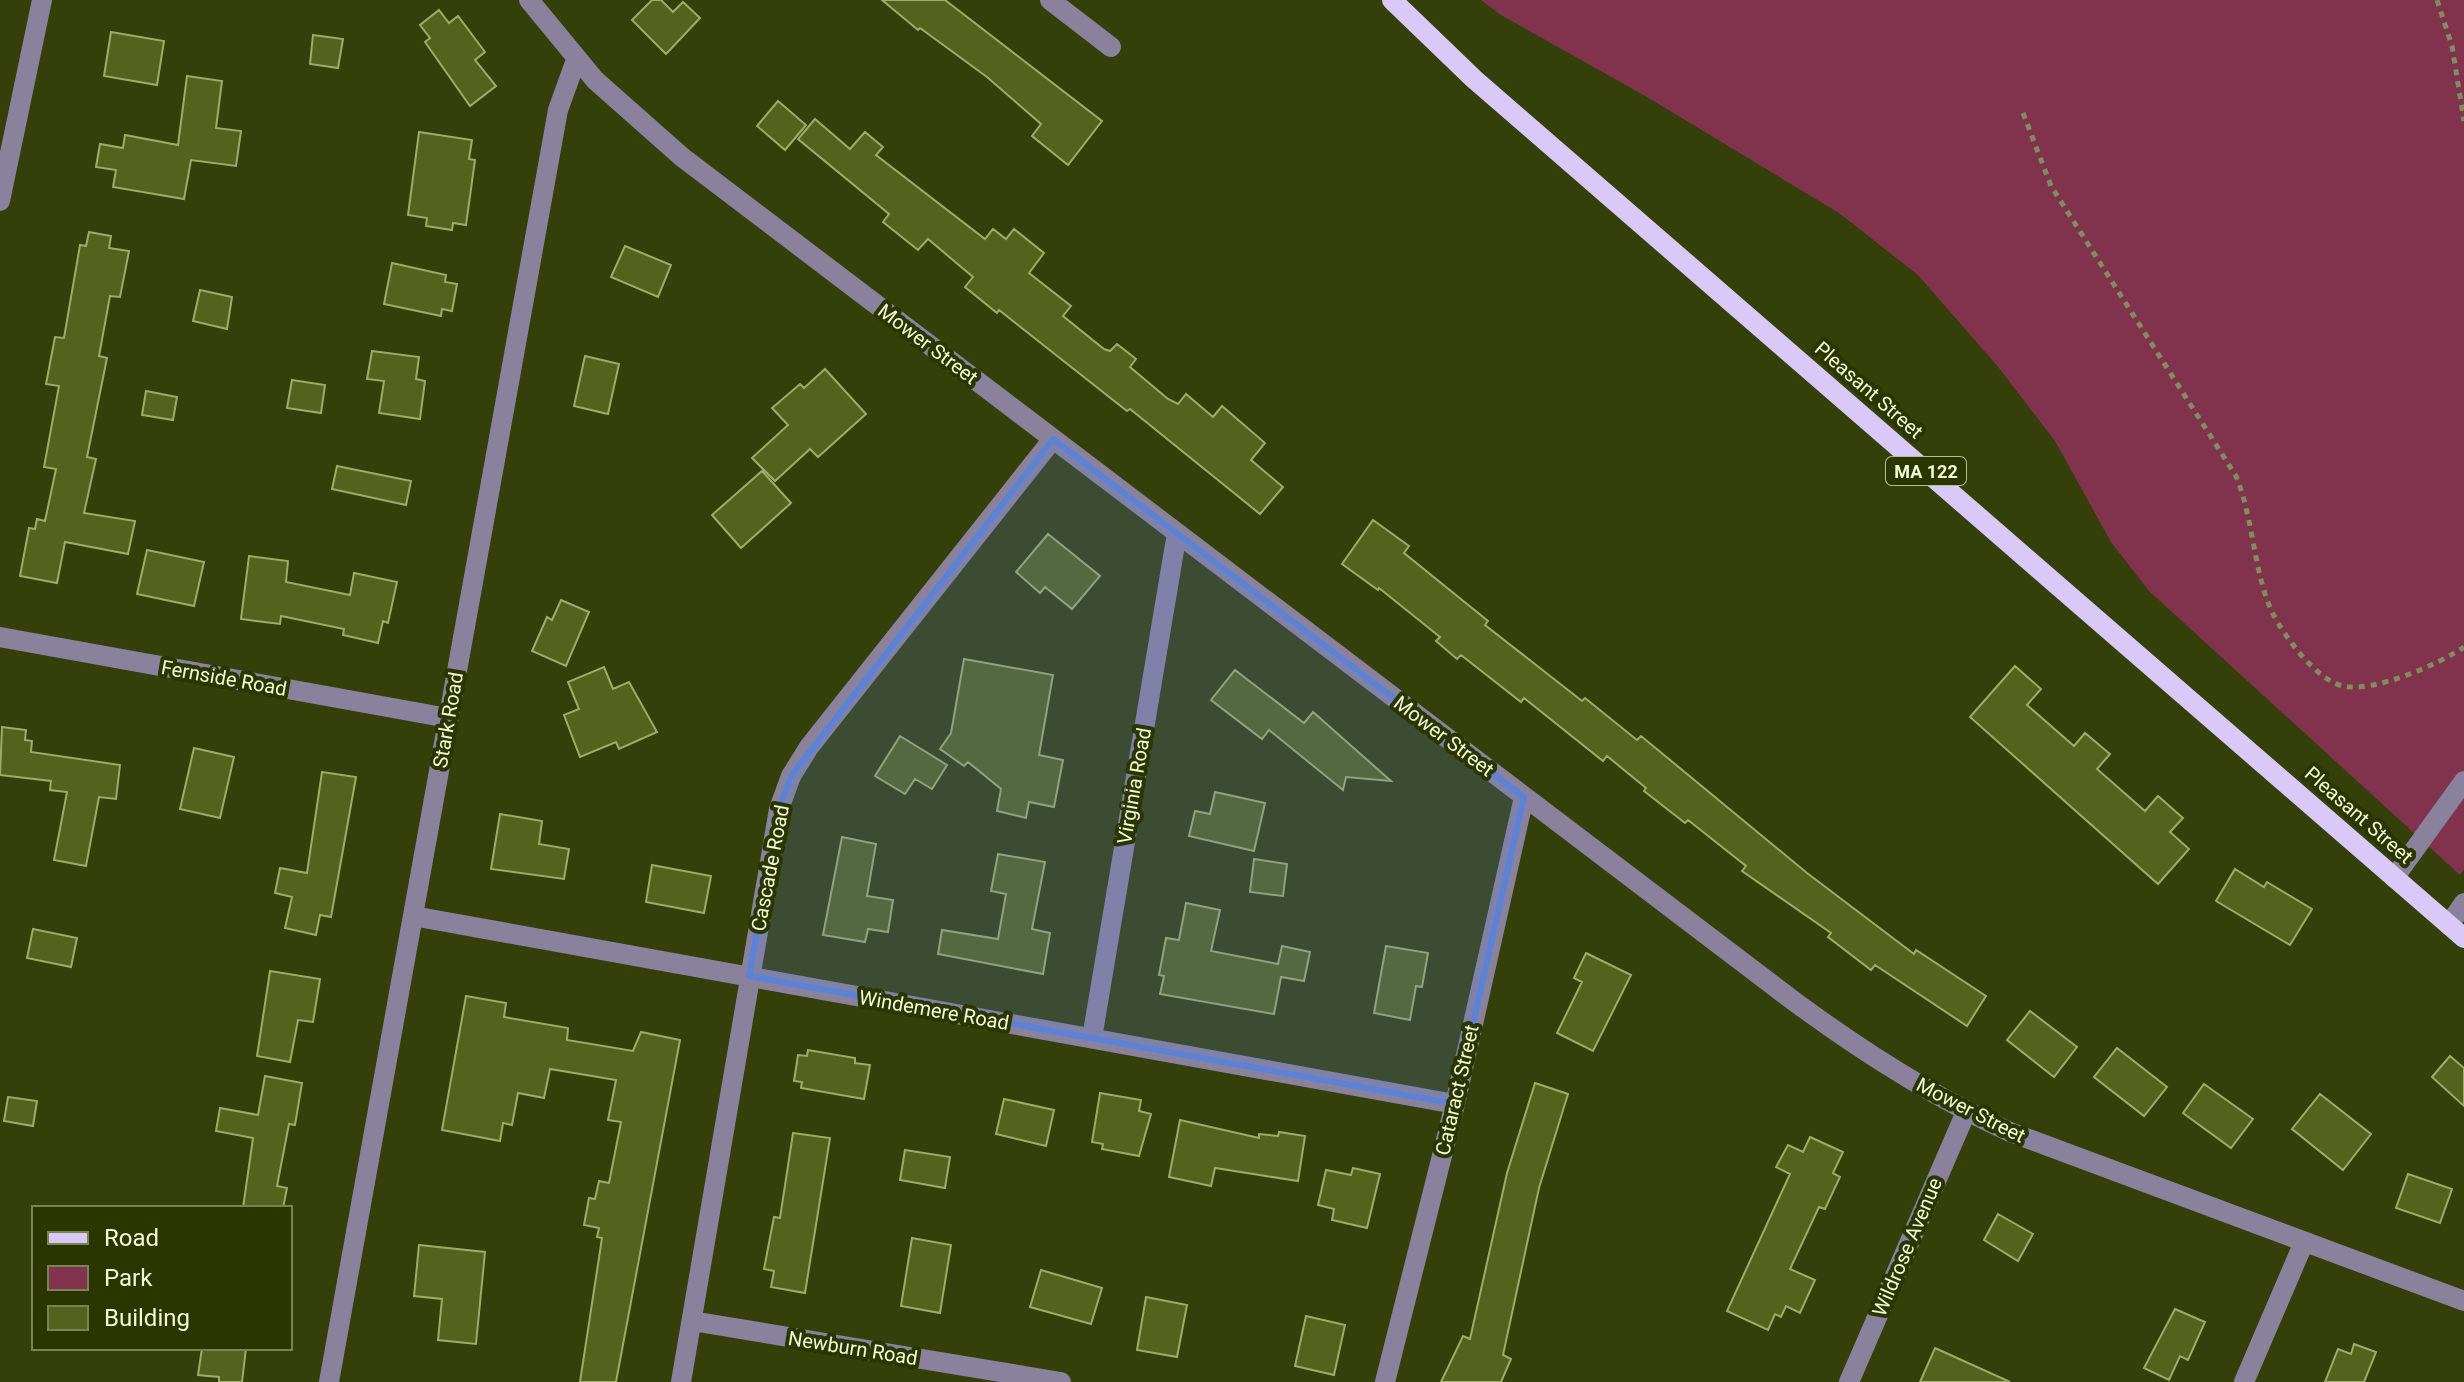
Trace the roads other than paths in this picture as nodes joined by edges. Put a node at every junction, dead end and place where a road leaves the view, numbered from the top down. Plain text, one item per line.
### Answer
1 (42, 0) edge
2 (529, 0) edge
3 (1050, 0) edge
4 (1392, 0) edge
5 (1111, 47) dead end
6 (576, 60) junction
7 (0, 201) edge
8 (1053, 439) junction
9 (1177, 533) junction
10 (0, 637) edge
11 (448, 718) junction
12 (2464, 781) edge
13 (1524, 797) junction
14 (2394, 878) junction
15 (2464, 903) edge
16 (413, 916) junction
17 (2457, 931) edge
18 (749, 976) junction
19 (1092, 1038) junction
20 (1455, 1104) junction
21 (1966, 1112) junction
22 (2304, 1242) junction
23 (2464, 1301) edge
24 (692, 1321) junction
25 (329, 1382) edge
26 (681, 1382) edge
27 (1061, 1382) edge
28 (1385, 1382) edge
29 (1849, 1382) edge
30 (2244, 1382) edge

1 - 7 street
2 - 6 street, Mower Street
3 - 5 street
4 - 14 main road, Pleasant Street / MA 122
6 - 8 street, Mower Street
6 - 11 street, Stark Road
8 - 9 street, Mower Street
8 - 18 street, Cascade Road
9 - 13 street, Mower Street
9 - 19 street, Virginia Road
10 - 11 street, Fernside Road
11 - 16 street, Stark Road
12 - 14 street
13 - 20 street, Cataract Street
13 - 21 street, Mower Street
14 - 17 main road, Pleasant Street / MA 122
15 - 17 street
16 - 18 street, Windemere Road
16 - 25 street, Stark Road
18 - 19 street, Windemere Road
18 - 24 street, Cascade Road
19 - 20 street, Windemere Road
20 - 28 street, Cataract Street
21 - 22 street, Mower Street
21 - 29 street, Wildrose Avenue
22 - 23 street, Mower Street
22 - 30 street
24 - 26 street, Cascade Road
24 - 27 street, Newburn Road

